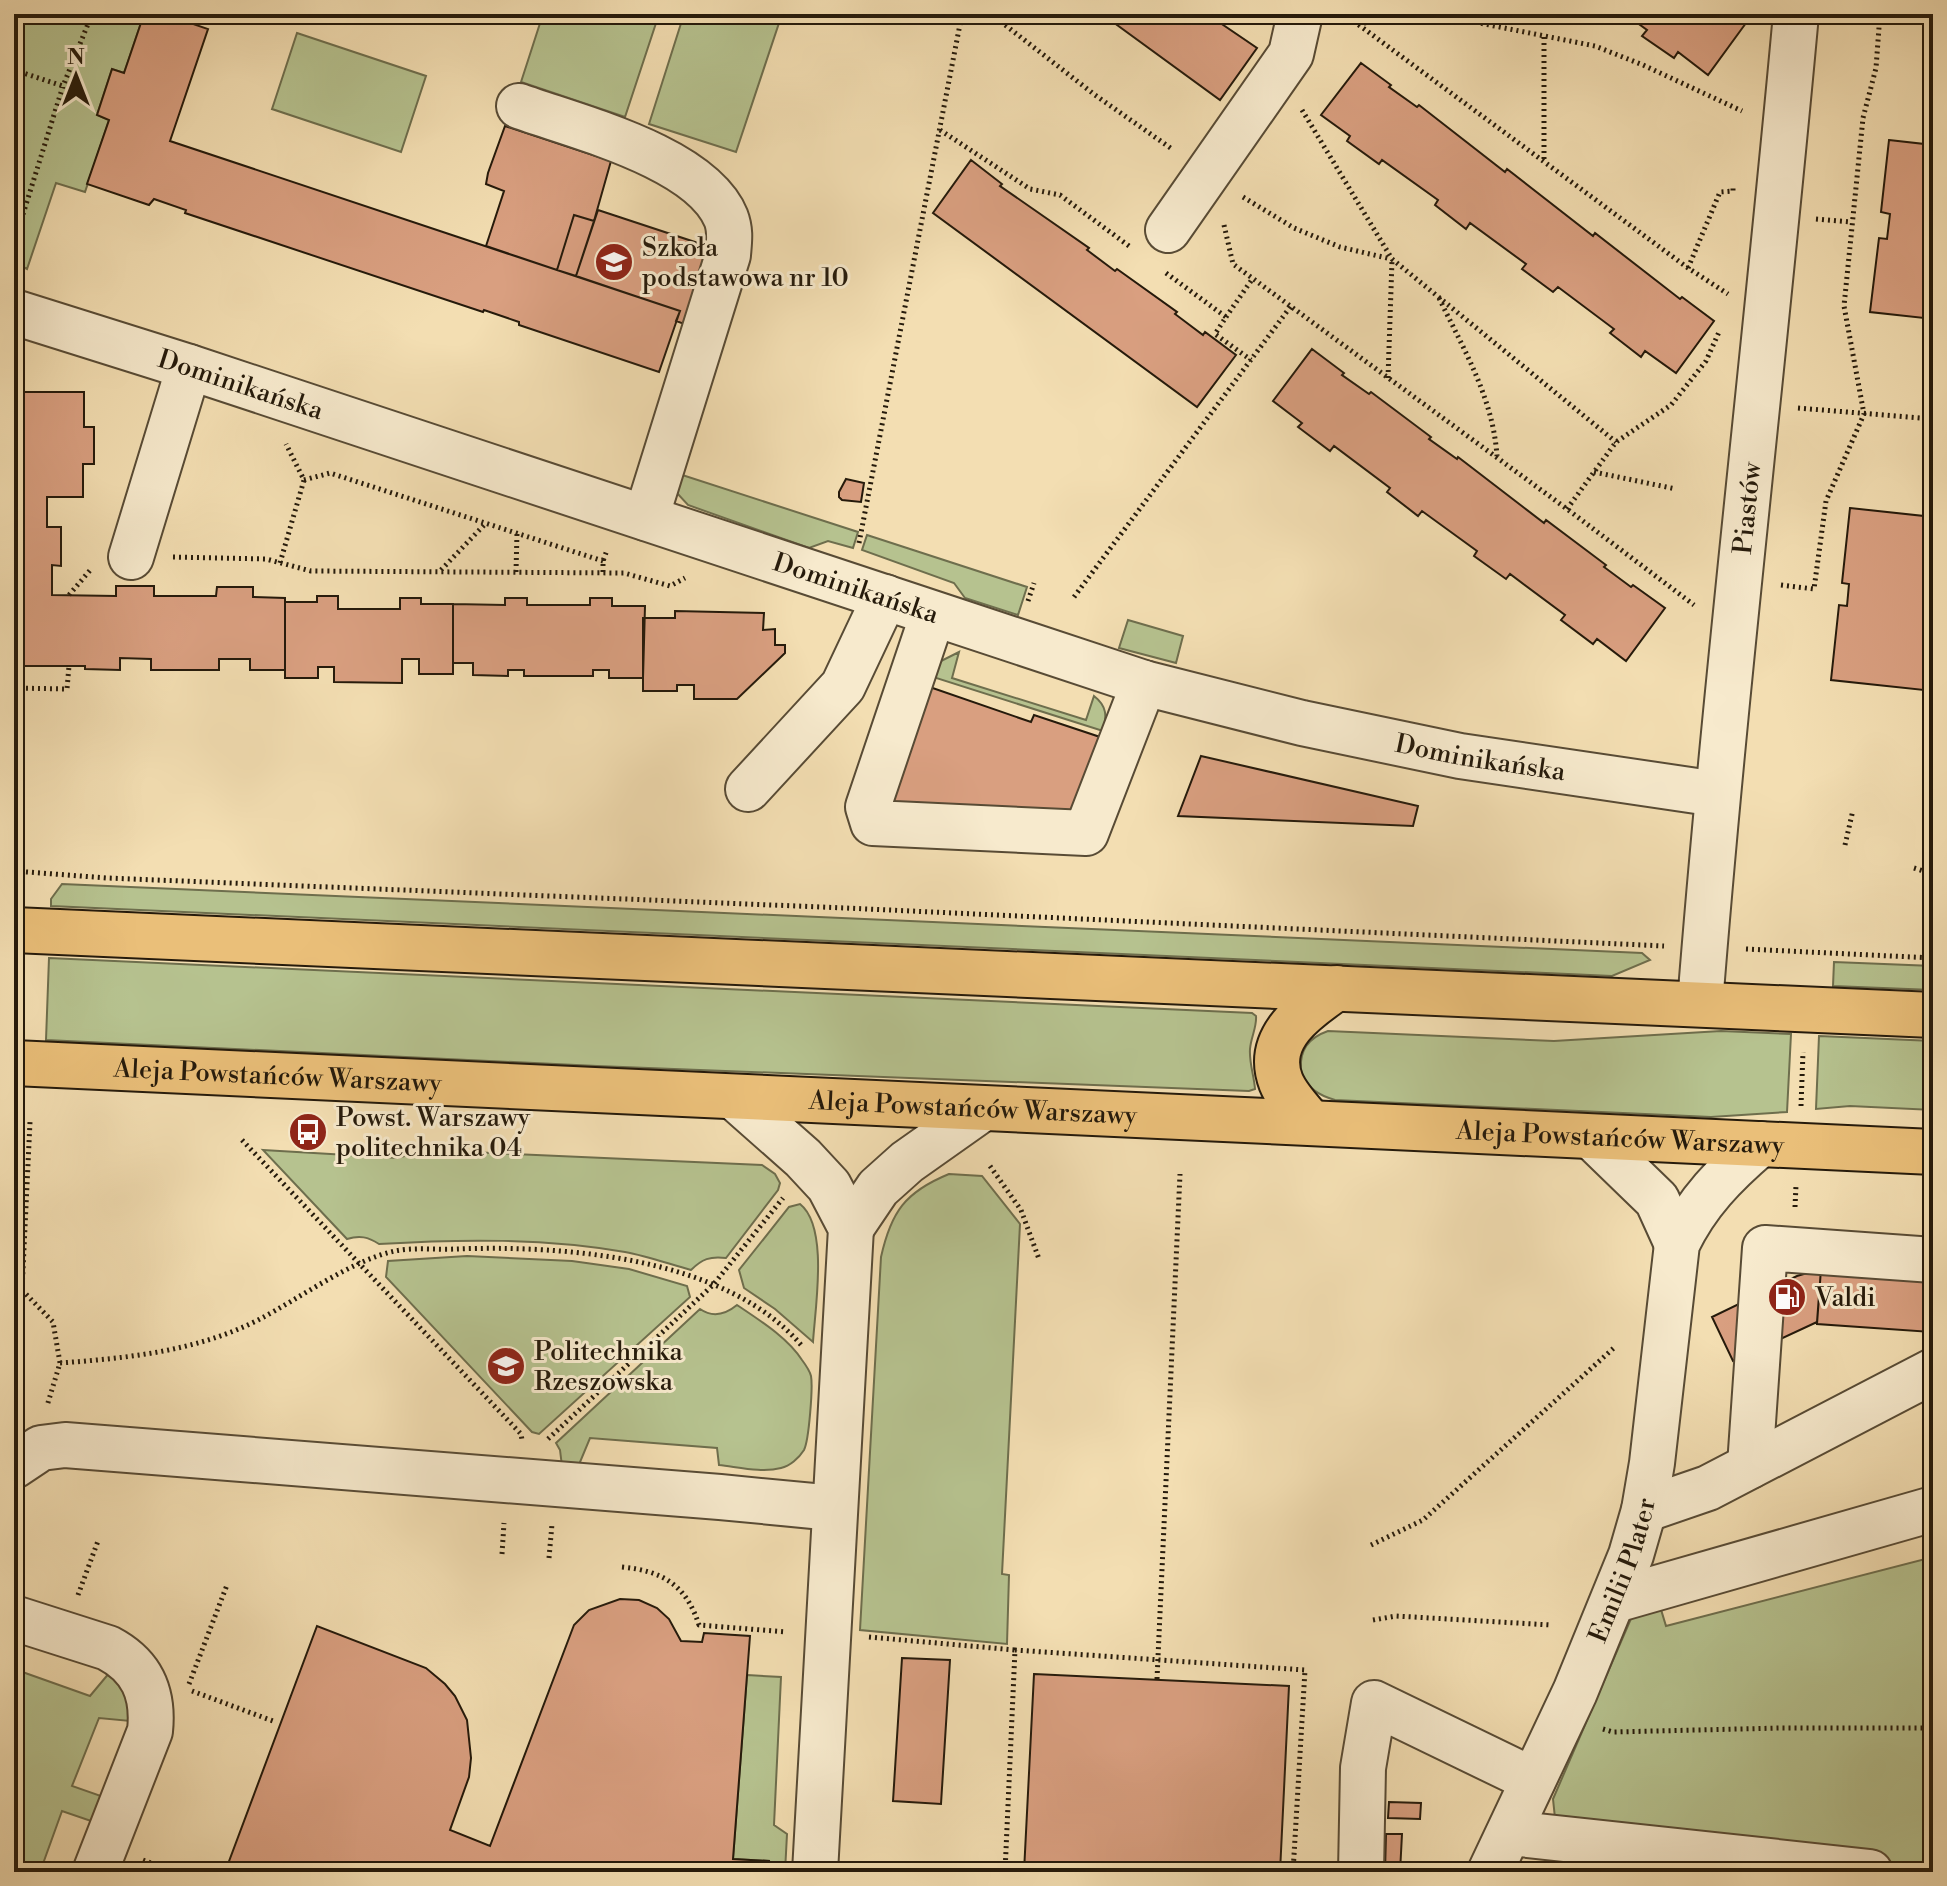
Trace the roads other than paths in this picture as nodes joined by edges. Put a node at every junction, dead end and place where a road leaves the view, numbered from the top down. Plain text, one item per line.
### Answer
1 (1300, 14) edge
2 (1796, 14) edge
3 (519, 106) dead end
4 (1155, 251) road end
5 (14, 312) edge
6 (189, 367) junction
7 (646, 518) junction
8 (131, 557) road end
9 (885, 597) junction
10 (933, 614) junction
11 (1144, 683) junction
12 (748, 789) dead end
13 (1717, 794) junction
14 (14, 930) edge
15 (1337, 988) junction
16 (1700, 1004) junction
17 (1933, 1015) edge
18 (14, 1063) edge
19 (734, 1097) junction
20 (982, 1109) junction
21 (1310, 1122) junction
22 (1592, 1137) junction
23 (1760, 1144) junction
24 (1933, 1152) edge
25 (851, 1228) junction
26 (1677, 1244) junction
27 (1933, 1260) edge
28 (1933, 1371) edge
29 (14, 1466) edge
30 (1750, 1466) junction
31 (834, 1508) junction
32 (1933, 1509) edge
33 (1644, 1510) junction
34 (1615, 1600) junction
35 (14, 1618) edge
36 (1533, 1780) junction
37 (1510, 1833) junction
38 (95, 1872) edge
39 (815, 1872) edge
40 (1361, 1872) edge
41 (1490, 1872) edge
42 (1529, 1872) edge
43 (1870, 1872) edge

1 - 4 street
2 - 13 street, Piastów
3 - 7 street
5 - 6 street, Dominikańska
6 - 7 street, Dominikańska
6 - 8 street
7 - 9 street, Dominikańska
9 - 10 street, Dominikańska
9 - 12 street
10 - 11 street, Dominikańska
10 - 11 street
11 - 13 street, Dominikańska
13 - 16 street, Piastów
14 - 15 main road
15 - 16 main road
15 - 21 main road
16 - 17 main road
18 - 19 main road, Aleja Powstańców Warszawy
19 - 20 main road, Aleja Powstańców Warszawy
19 - 25 street
20 - 21 main road, Aleja Powstańców Warszawy
20 - 25 street
21 - 22 main road, Aleja Powstańców Warszawy
22 - 23 main road, Aleja Powstańców Warszawy
22 - 26 street
23 - 24 main road, Aleja Powstańców Warszawy
23 - 26 street, Emilii Plater
25 - 31 street
26 - 33 street, Emilii Plater
27 - 30 street
28 - 30 street
29 - 31 street
30 - 33 street
31 - 39 street
32 - 34 street
33 - 34 street, Emilii Plater
34 - 36 street, Emilii Plater
35 - 38 street
36 - 37 street, Emilii Plater
36 - 40 street
37 - 41 street, Emilii Plater
37 - 42 street
37 - 43 street

